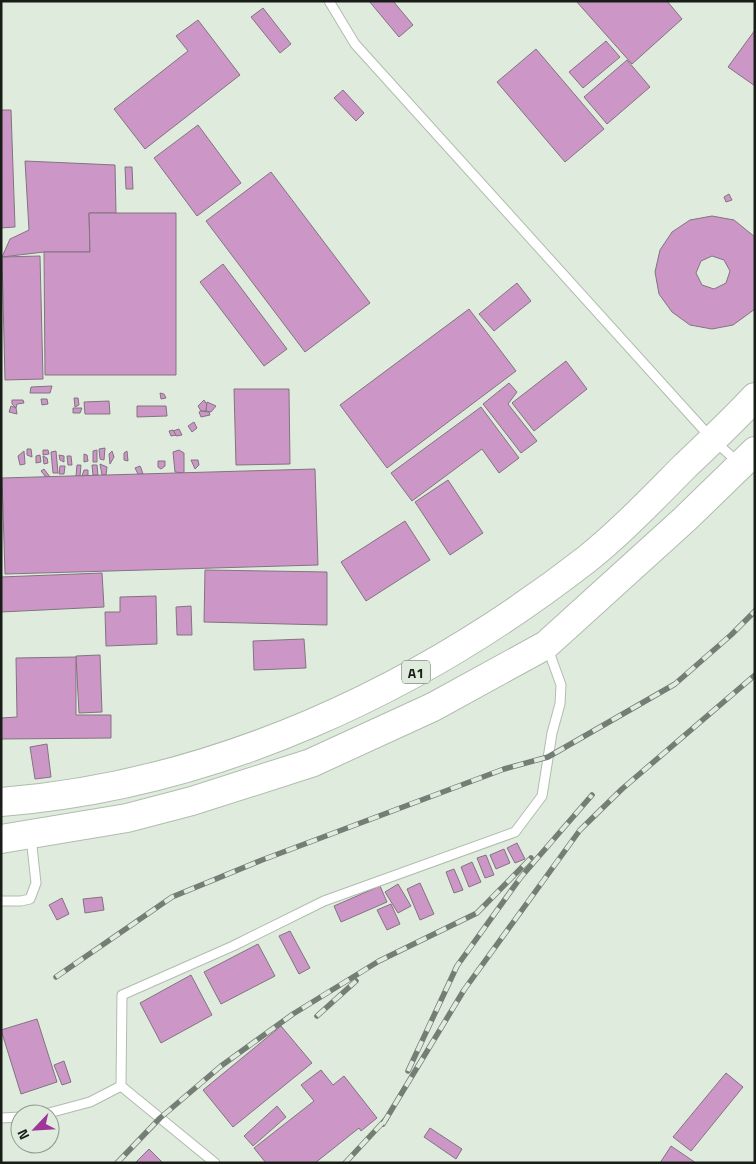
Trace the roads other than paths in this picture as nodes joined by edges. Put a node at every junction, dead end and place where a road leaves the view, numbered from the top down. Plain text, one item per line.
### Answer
1 (329, 1) edge
2 (755, 397) edge
3 (712, 439) junction
4 (748, 458) edge
5 (546, 645) junction
6 (1, 802) edge
7 (31, 835) junction
8 (1, 839) edge
9 (1, 901) edge
10 (121, 1086) junction
11 (60, 1110) edge
12 (215, 1163) edge

1 - 3 lane
2 - 3 highway, A1
3 - 4 lane
3 - 6 highway, A1
4 - 5 highway, A1
5 - 7 highway, A1
5 - 10 lane
7 - 8 highway, A1
7 - 9 lane
10 - 11 lane
10 - 12 lane

